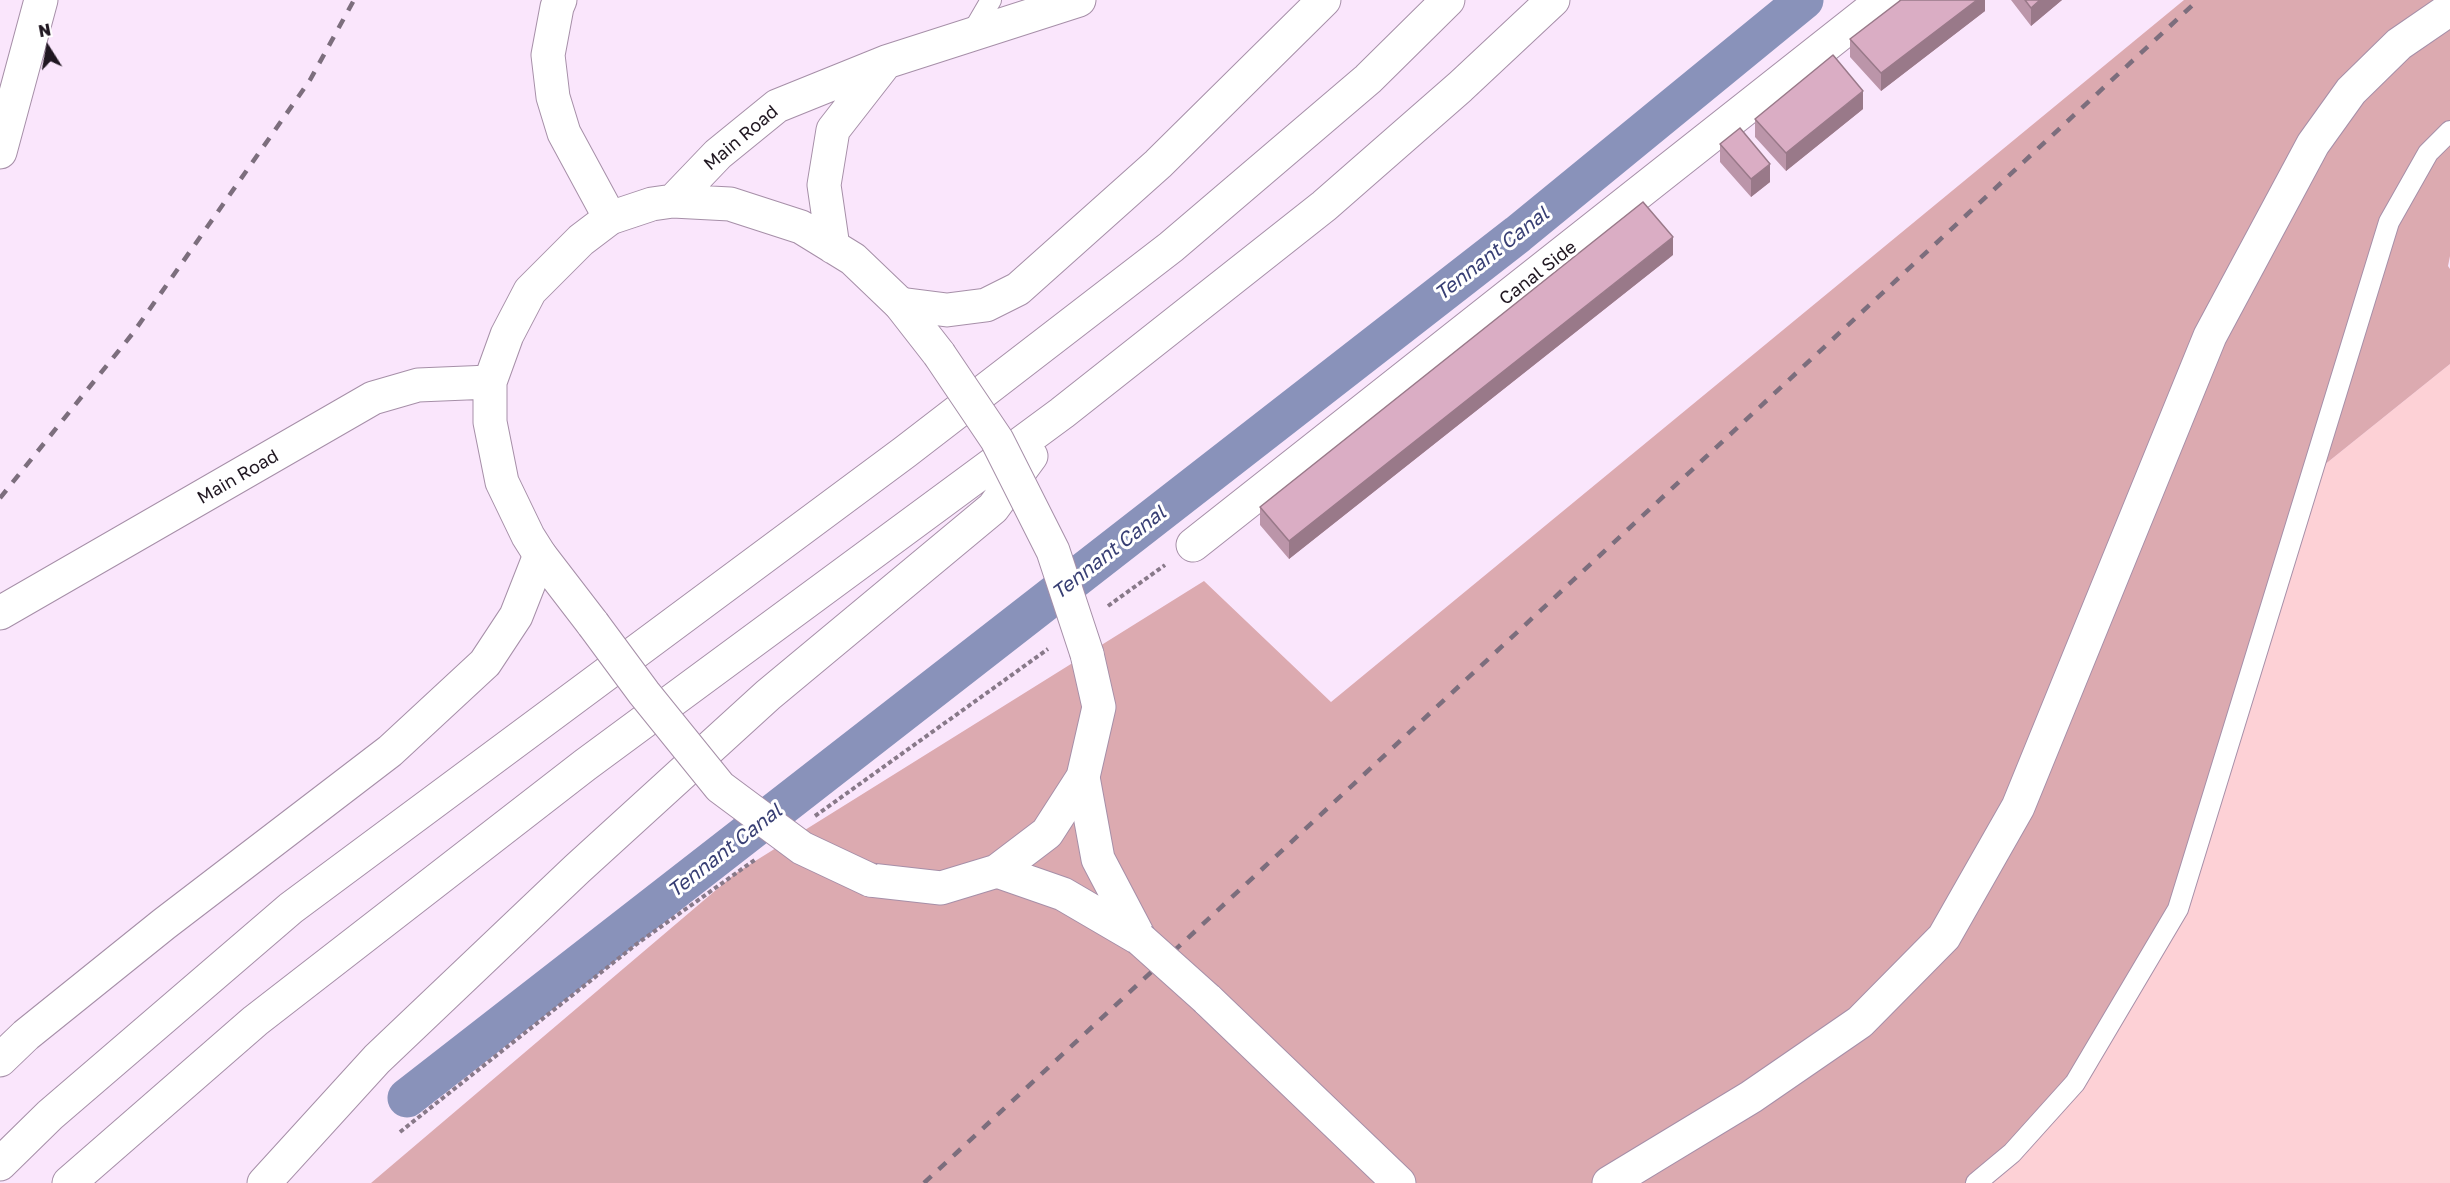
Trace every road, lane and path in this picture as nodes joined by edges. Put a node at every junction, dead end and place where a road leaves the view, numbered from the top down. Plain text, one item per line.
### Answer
1 (40, 0) edge
2 (560, 0) edge
3 (991, 0) edge
4 (1079, 0) edge
5 (1324, 0) edge
6 (1448, 0) edge
7 (1553, 0) edge
8 (1883, 0) edge
9 (2450, 9) edge
10 (970, 36) junction
11 (886, 62) junction
12 (2450, 131) edge
13 (0, 152) edge
14 (673, 201) junction
15 (610, 218) junction
16 (834, 247) junction
17 (900, 304) junction
18 (490, 382) junction
19 (1062, 413) junction
20 (1193, 545) dead end
21 (540, 555) junction
22 (0, 613) edge
23 (1083, 777) junction
24 (997, 871) junction
25 (1140, 939) junction
26 (0, 1060) edge
27 (0, 1164) edge
28 (69, 1183) edge
29 (264, 1183) edge
30 (1399, 1183) edge
31 (1609, 1183) edge
32 (1976, 1183) edge

1 - 13 main road
2 - 15 main road
3 - 10 lane
4 - 10 main road, Main Road
5 - 17 main road
6 - 27 main road
7 - 19 main road
8 - 20 main road, Canal Side
9 - 31 main road
10 - 11 main road, Main Road
11 - 14 main road, Main Road
11 - 16 main road
12 - 32 lane
14 - 15 main road
14 - 16 main road
15 - 18 main road
16 - 17 main road
17 - 23 main road, bridge
18 - 21 main road
18 - 22 main road, Main Road
19 - 28 main road
19 - 29 main road
21 - 24 main road, bridge
21 - 26 main road
23 - 24 main road
23 - 25 main road
24 - 25 main road
25 - 30 main road, bridge

